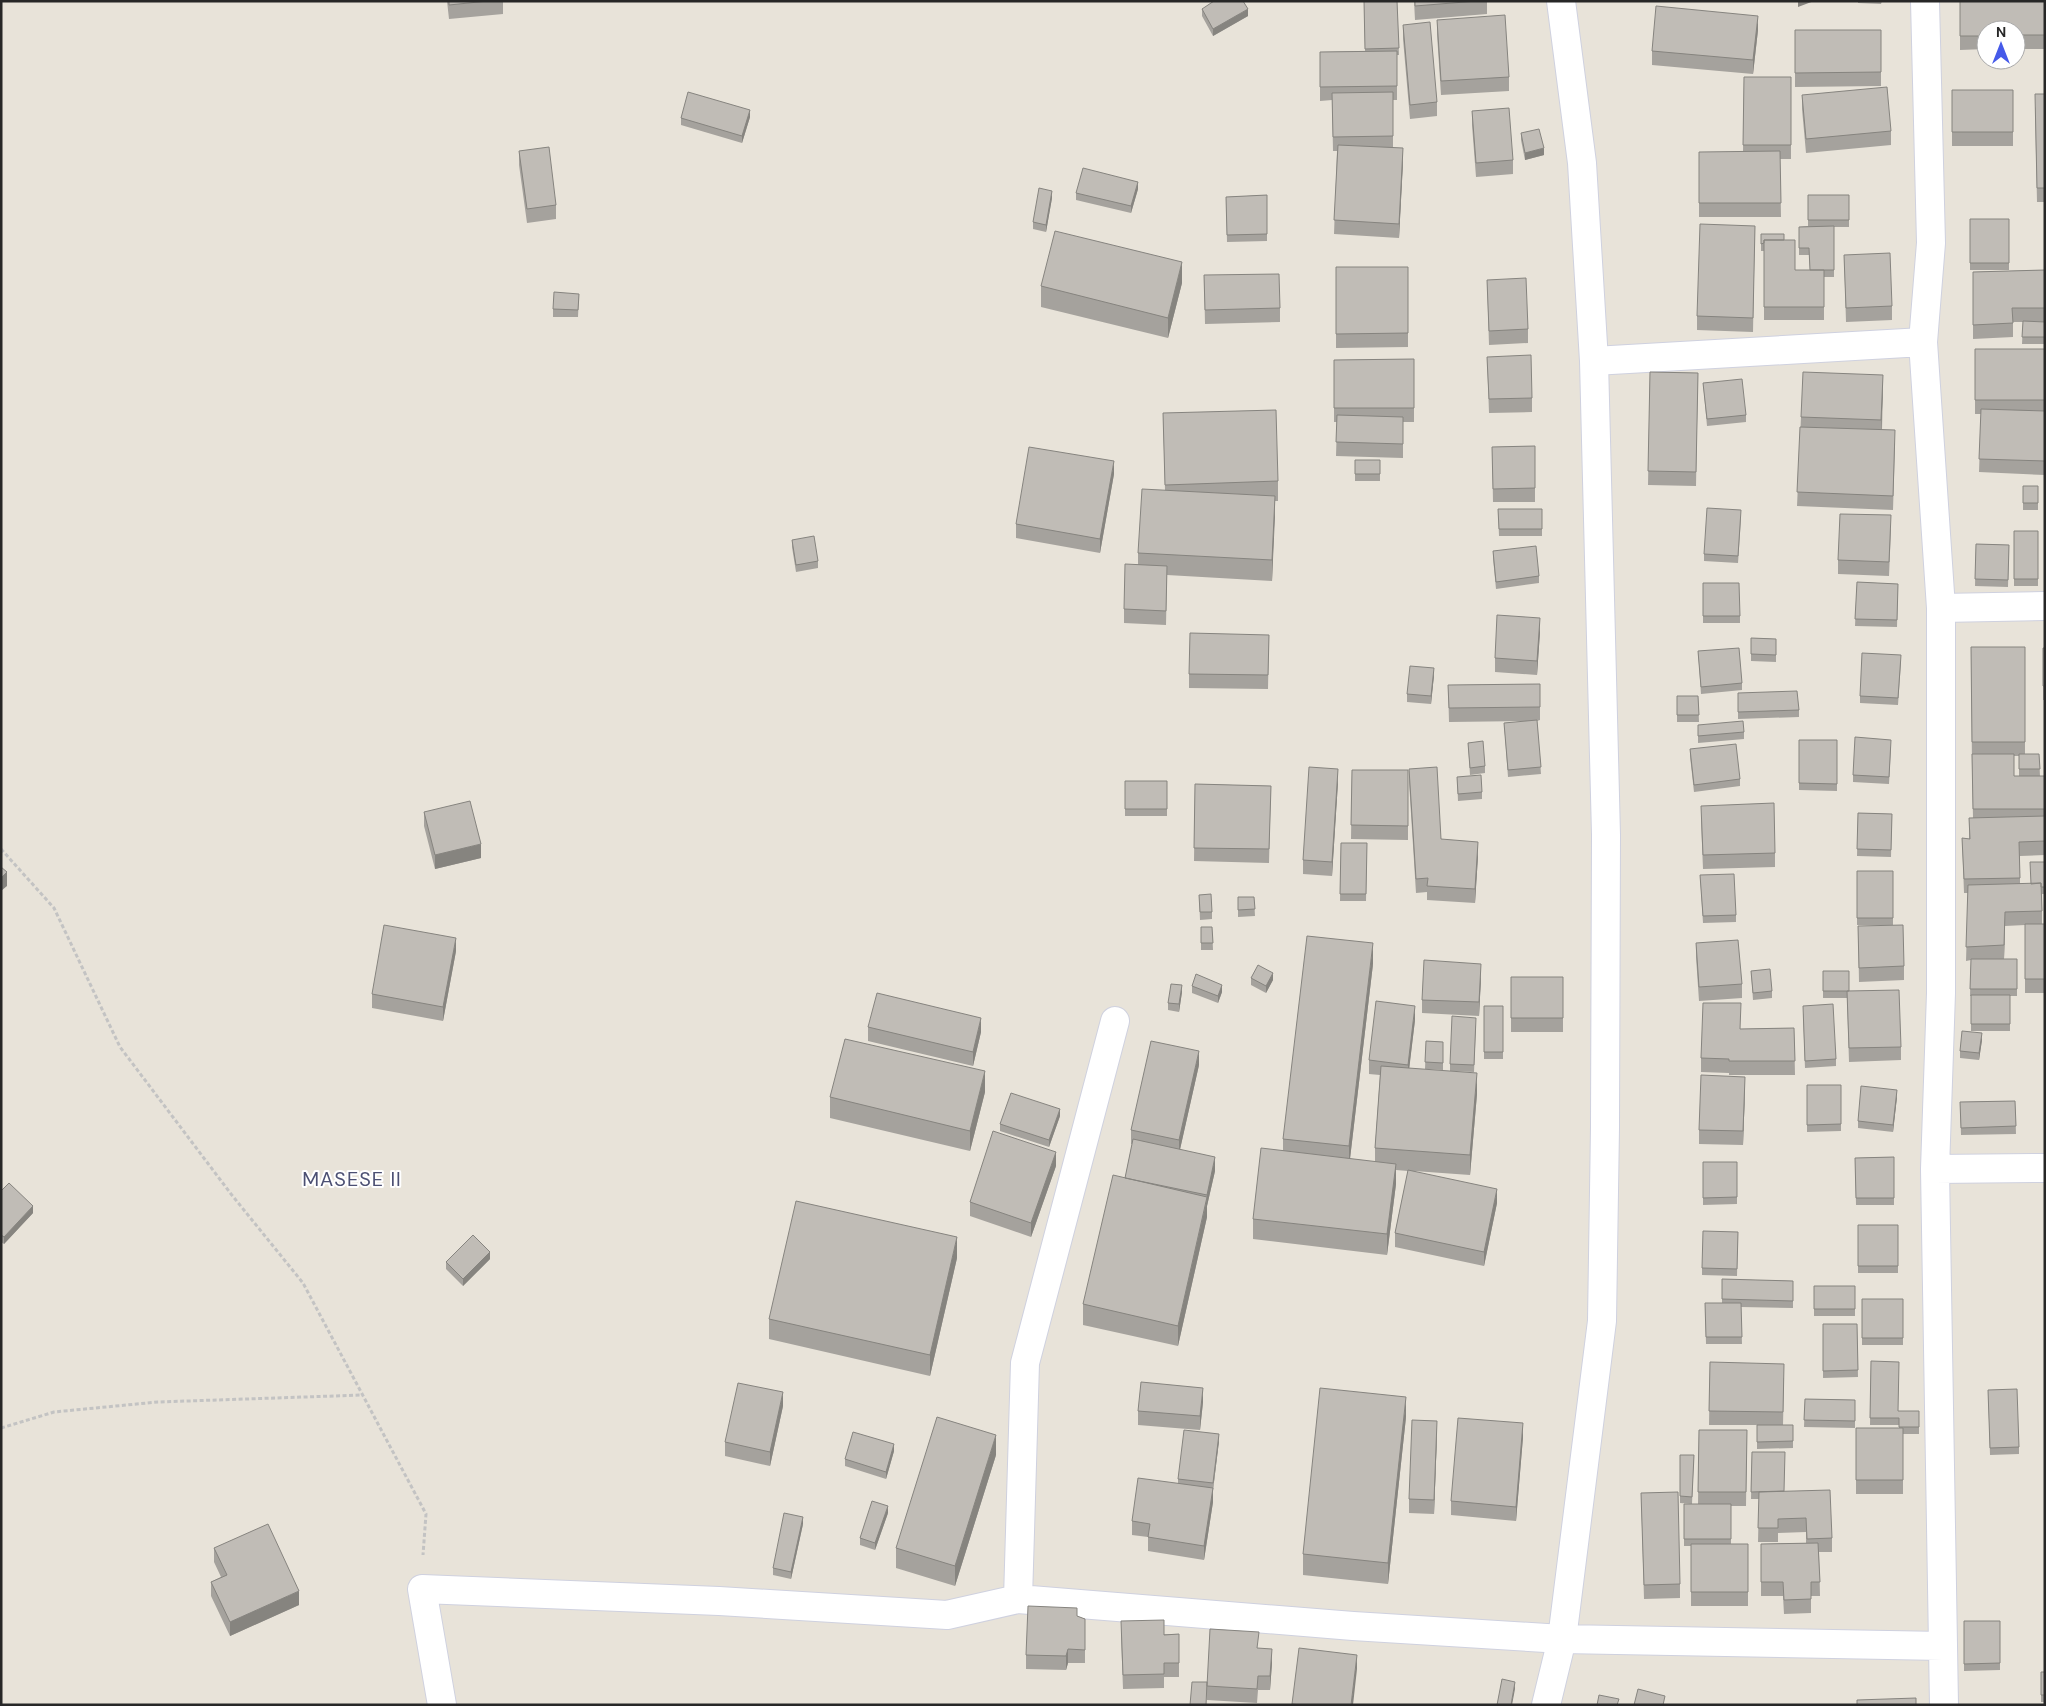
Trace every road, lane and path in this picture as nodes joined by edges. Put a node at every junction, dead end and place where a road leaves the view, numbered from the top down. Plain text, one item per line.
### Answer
1 (1561, 1) edge
2 (1925, 1) edge
3 (1923, 342) junction
4 (1594, 361) junction
5 (2045, 606) edge
6 (1941, 608) junction
7 (1, 850) edge
8 (1115, 1021) dead end
9 (2045, 1168) edge
10 (1935, 1169) junction
11 (363, 1395) junction
12 (1, 1428) edge
13 (422, 1589) junction
14 (1018, 1600) junction
15 (1562, 1639) junction
16 (1943, 1646) junction
17 (442, 1705) edge
18 (1546, 1705) edge
19 (1944, 1705) edge

1 - 4 street
2 - 3 street
3 - 4 street
3 - 6 street
4 - 15 street
5 - 6 street
6 - 10 street
7 - 11 path
8 - 14 street
9 - 10 street
10 - 16 street
11 - 12 path
11 - 13 path
13 - 14 street
13 - 17 street
14 - 15 street
15 - 16 street
15 - 18 street
16 - 19 street

